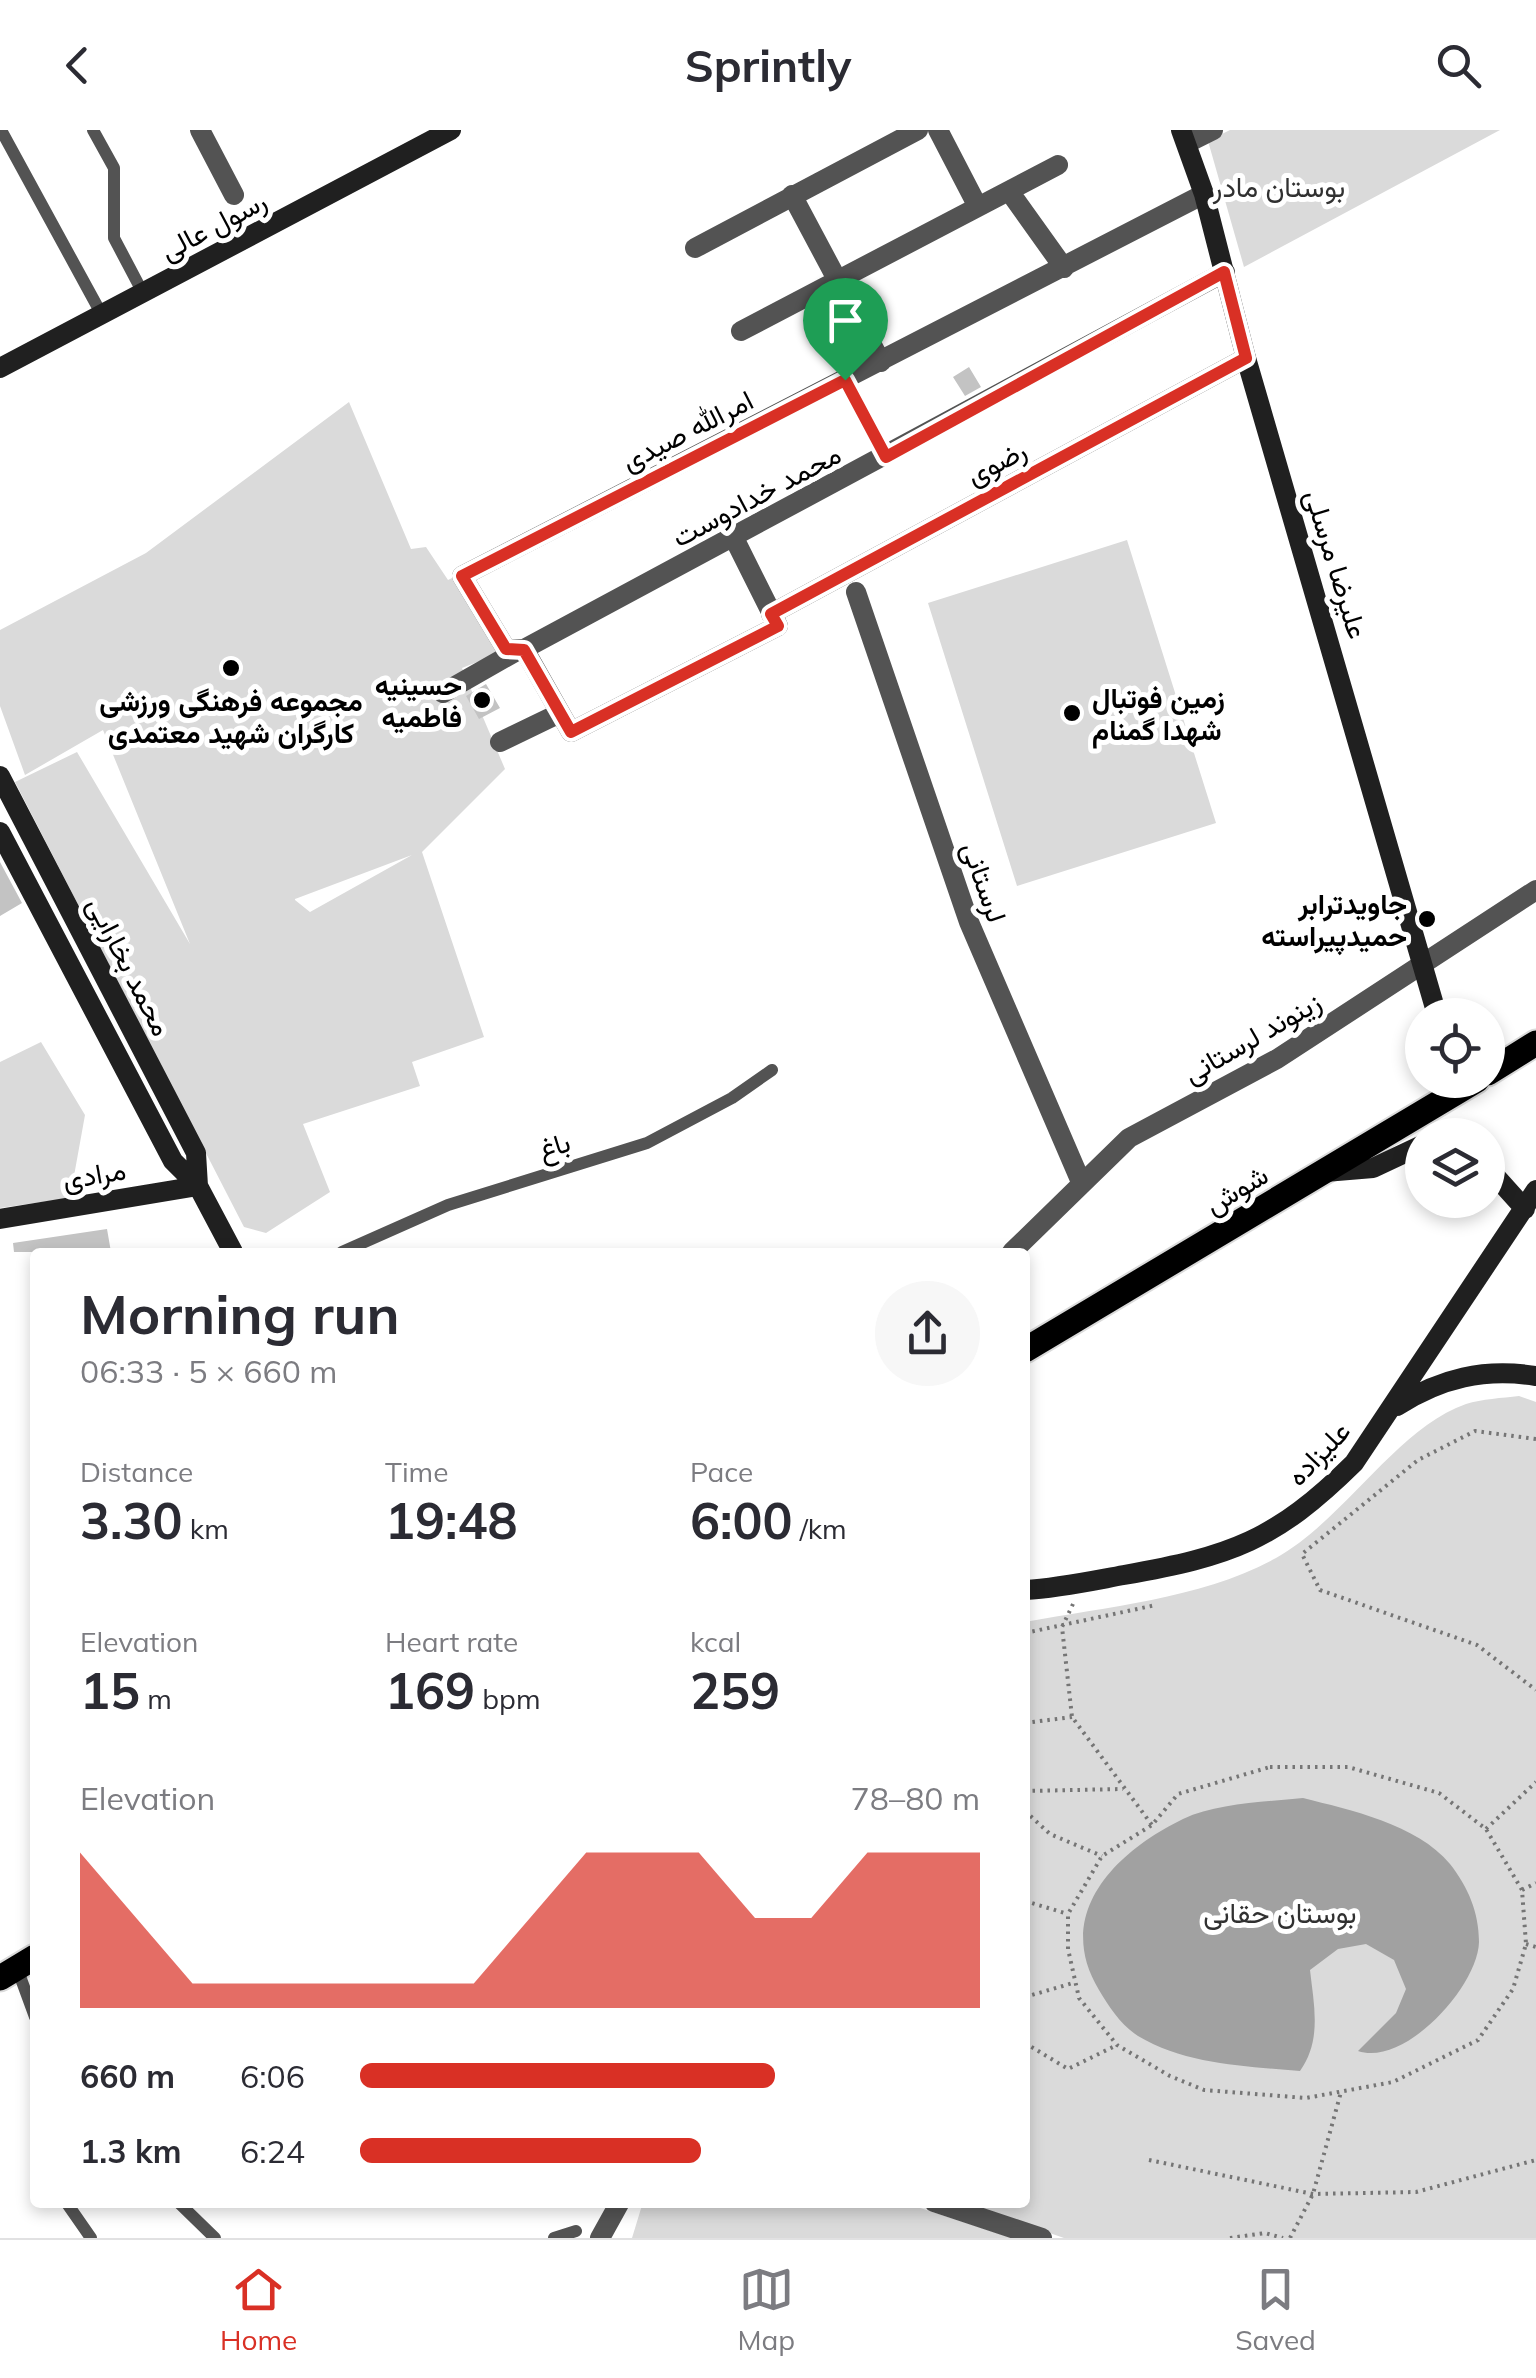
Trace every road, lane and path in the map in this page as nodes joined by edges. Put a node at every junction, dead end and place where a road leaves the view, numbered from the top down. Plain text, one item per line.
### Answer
1 (1, 130) edge
2 (93, 130) edge
3 (200, 130) edge
4 (451, 130) edge
5 (918, 130) edge
6 (938, 130) edge
7 (1213, 130) edge
8 (1184, 136) edge
9 (1058, 165) dead end
10 (1009, 191) junction
11 (1204, 194) junction
12 (234, 195) dead end
13 (792, 195) junction
14 (978, 208) junction
15 (695, 248) dead end
16 (1064, 268) junction
17 (1224, 272) junction
18 (836, 281) junction
19 (143, 293) junction
20 (102, 314) junction
21 (741, 331) dead end
22 (1246, 358) junction
23 (880, 362) junction
24 (0, 368) edge
25 (845, 380) junction
26 (886, 457) junction
27 (734, 538) junction
28 (856, 592) dead end
29 (771, 614) junction
30 (519, 651) junction
31 (443, 693) dead end
32 (565, 722) junction
33 (500, 742) dead end
34 (0, 776) edge
35 (0, 832) edge
36 (1536, 890) edge
37 (1422, 963) junction
38 (1432, 998) edge
39 (1536, 1043) edge
40 (1505, 1062) edge
41 (772, 1070) dead end
42 (1442, 1098) edge
43 (1405, 1154) edge
44 (1323, 1172) junction
45 (1080, 1182) junction
46 (198, 1186) junction
47 (1505, 1186) edge
48 (1536, 1190) edge
49 (1526, 1209) junction
50 (0, 1219) edge
51 (231, 1248) edge
52 (351, 1248) edge
53 (1016, 1248) edge
54 (1030, 1347) edge
55 (1536, 1376) edge
56 (1391, 1410) junction
57 (1536, 1439) edge
58 (1084, 1583) junction
59 (1030, 1589) edge
60 (1156, 1605) dead end
61 (1062, 1627) junction
62 (1030, 1632) edge
63 (1536, 1690) edge
64 (1072, 1717) junction
65 (1030, 1722) edge
66 (1536, 1782) edge
67 (1123, 1789) junction
68 (1030, 1791) edge
69 (1030, 1816) edge
70 (1152, 1824) junction
71 (1486, 1829) junction
72 (1102, 1856) junction
73 (1536, 1883) edge
74 (1522, 1890) junction
75 (1030, 1903) edge
76 (1068, 1914) junction
77 (1526, 1944) junction
78 (1536, 1947) edge
79 (17, 1968) edge
80 (1075, 1982) junction
81 (1030, 1996) edge
82 (30, 2003) edge
83 (1117, 2045) junction
84 (1030, 2046) edge
85 (1341, 2092) junction
86 (1149, 2160) dead end
87 (1536, 2160) edge
88 (1313, 2194) junction
89 (70, 2208) edge
90 (184, 2208) edge
91 (617, 2208) edge
92 (952, 2208) edge
93 (576, 2231) dead end
94 (91, 2238) edge
95 (215, 2238) edge
96 (554, 2238) edge
97 (600, 2238) edge
98 (1042, 2238) edge
99 (1230, 2238) edge
100 (1287, 2238) edge

1 - 20 lane
2 - 19 lane
3 - 12 street
4 - 19 street, رسول عالی
5 - 13 street
6 - 14 street
7 - 8 street
8 - 11 street, علیرضا مرسلی
9 - 10 street
10 - 14 street
10 - 16 street
11 - 16 street, امرالله صیدی
11 - 17 street, علیرضا مرسلی
13 - 15 street
13 - 18 street
14 - 18 street
16 - 23 street, امرالله صیدی
17 - 22 street, علیرضا مرسلی
17 - 26 street, محمد خدادوست
18 - 21 street
18 - 23 street
19 - 20 street, رسول عالی
20 - 24 street, رسول عالی
22 - 29 street, رضوی
22 - 37 street, علیرضا مرسلی
23 - 25 street, امرالله صیدی
25 - 26 path
25 - 30 street, امرالله صیدی
26 - 27 street, محمد خدادوست
27 - 29 street
27 - 30 street, محمد خدادوست
28 - 45 street, لرستانی
29 - 32 street
30 - 31 street, محمد خدادوست
30 - 32 street
32 - 33 street
34 - 46 street, محمد بخارایی
35 - 46 street, محمد بخارایی
36 - 37 street, زینوند لرستانی
37 - 38 street, علیرضا مرسلی
37 - 45 street, زینوند لرستانی
39 - 40 main road
41 - 52 lane, باغ
42 - 44 main road, شوش
43 - 44 street
44 - 54 main road, شوش
45 - 53 street, زینوند لرستانی
46 - 50 street, مرادی
46 - 51 street, محمد بخارایی
47 - 49 street
48 - 49 street, علیزاده
49 - 56 street, علیزاده
55 - 56 street
56 - 58 street, علیزاده
57 - 63 path
58 - 59 street, علیزاده
58 - 61 path
60 - 61 path
61 - 62 path
61 - 64 path
64 - 65 path
64 - 67 path
66 - 71 path
67 - 68 path
67 - 70 path
69 - 72 path
70 - 71 path
70 - 72 path
71 - 74 path
72 - 76 path
73 - 74 path
74 - 77 path
75 - 76 path
76 - 80 path
77 - 78 path
77 - 85 path
79 - 82 lane
80 - 81 path
80 - 83 path
83 - 84 path
83 - 85 path
85 - 88 path
86 - 88 path
87 - 88 path
88 - 100 path
89 - 94 lane
90 - 95 lane
91 - 97 street
92 - 98 street
93 - 96 lane
99 - 100 path

